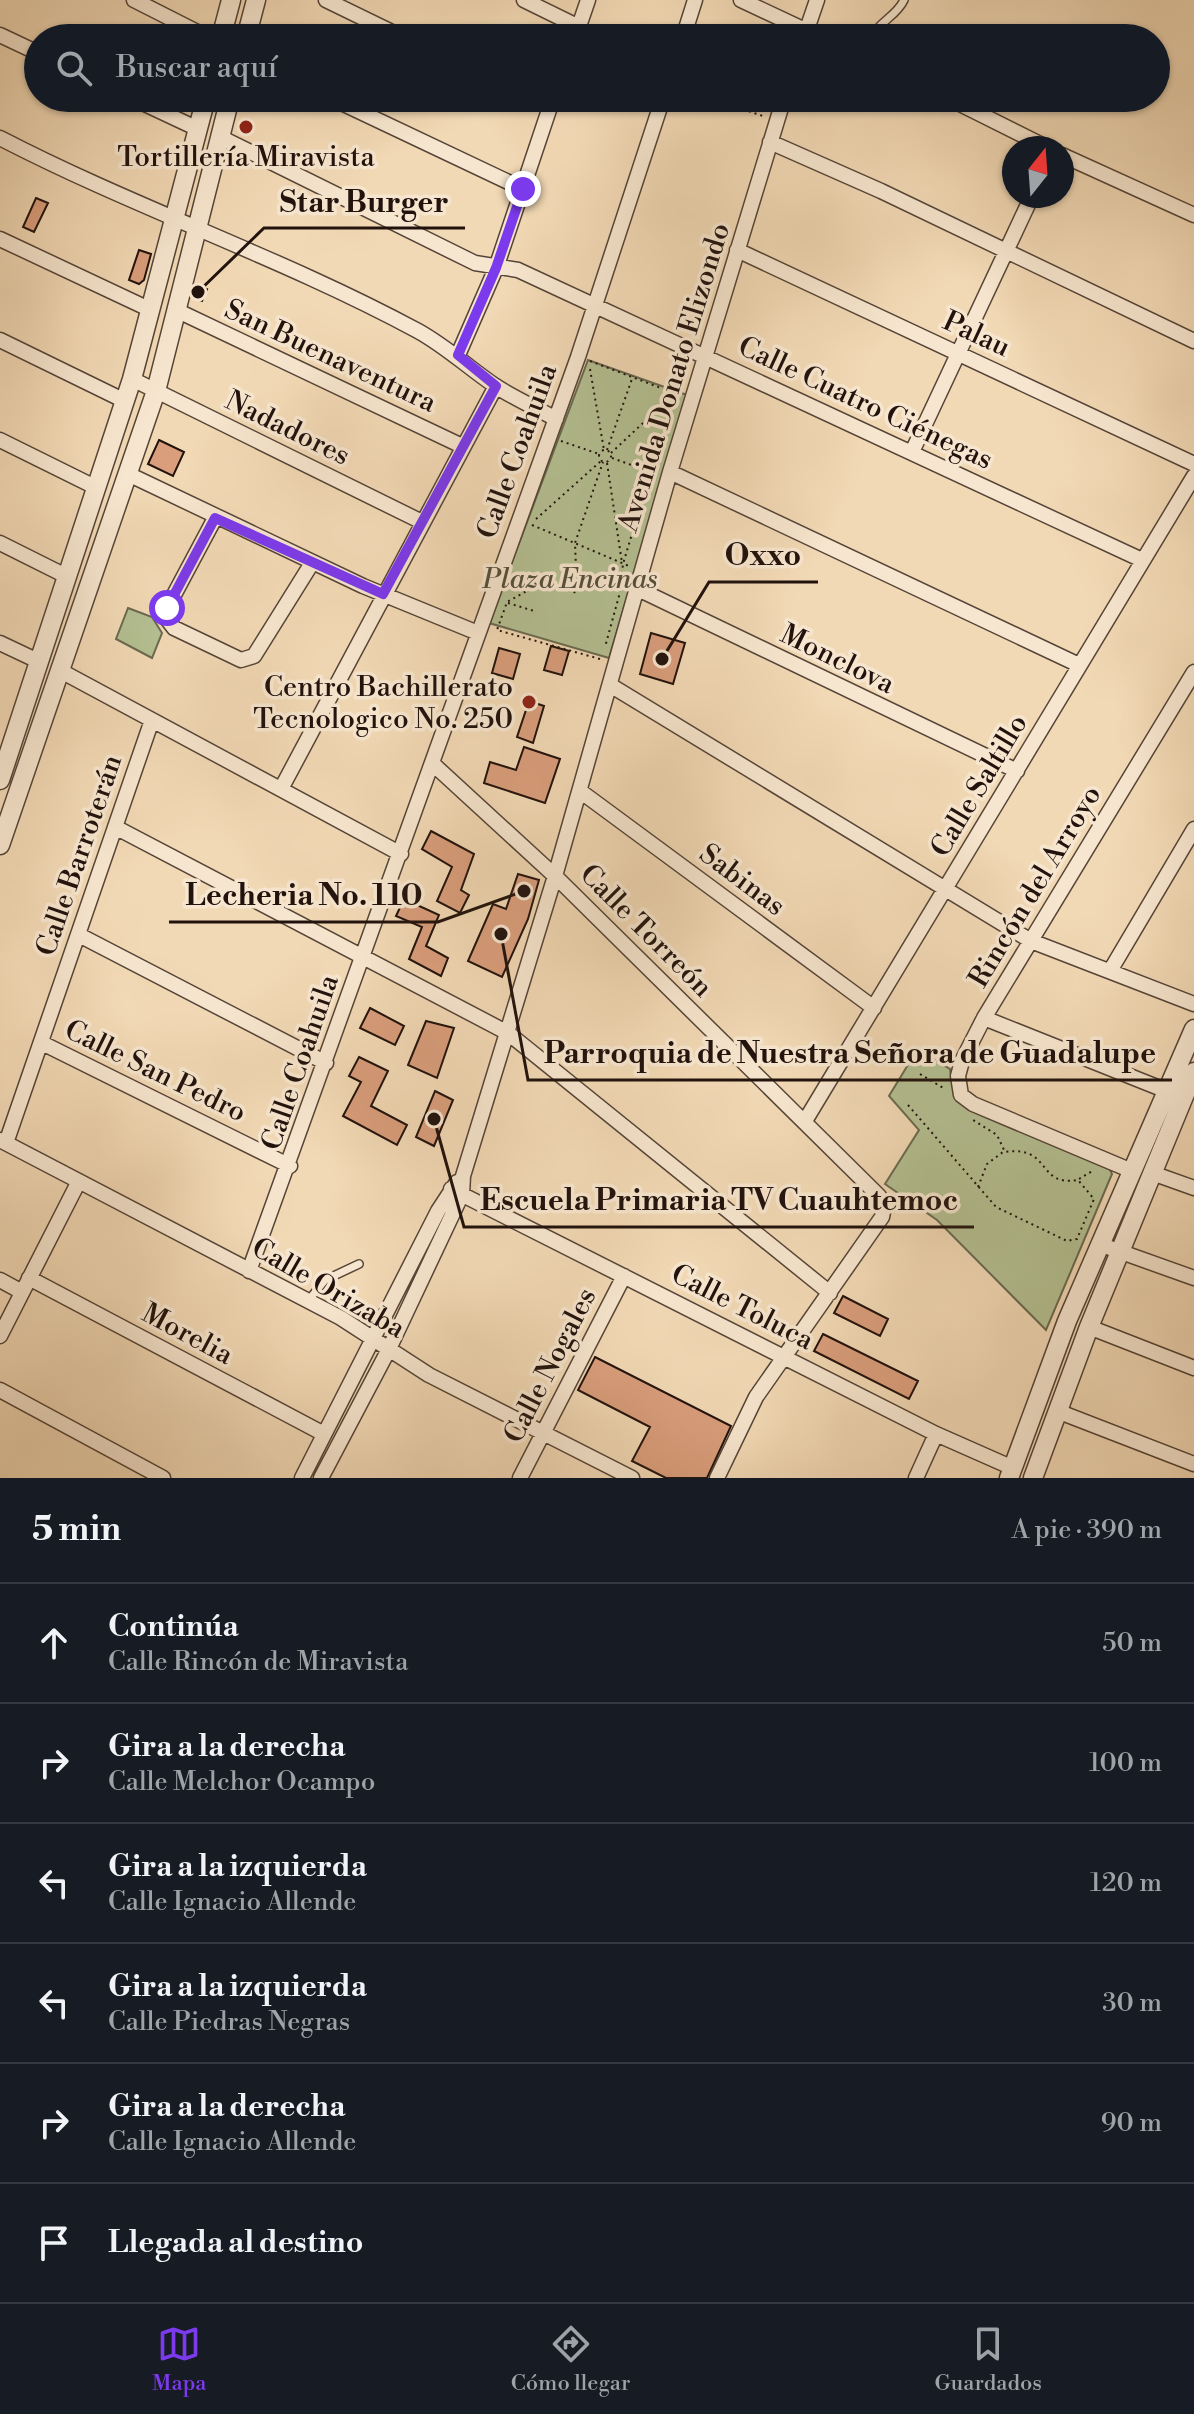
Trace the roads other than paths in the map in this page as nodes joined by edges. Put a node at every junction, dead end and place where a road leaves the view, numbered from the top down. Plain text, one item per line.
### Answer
1 (134, 0) edge
2 (231, 0) edge
3 (256, 0) edge
4 (326, 0) edge
5 (524, 0) edge
6 (588, 0) edge
7 (695, 0) edge
8 (741, 0) edge
9 (817, 0) edge
10 (904, 0) edge
11 (181, 24) edge
12 (225, 24) edge
13 (250, 24) edge
14 (375, 24) edge
15 (564, 24) edge
16 (580, 24) edge
17 (687, 24) edge
18 (786, 24) edge
19 (809, 24) edge
20 (879, 24) edge
21 (0, 35) edge
22 (24, 46) edge
23 (162, 112) edge
24 (202, 112) edge
25 (226, 112) edge
26 (361, 112) edge
27 (549, 112) edge
28 (658, 112) edge
29 (779, 112) edge
30 (976, 112) edge
31 (198, 129) junction
32 (1024, 136) edge
33 (220, 137) junction
34 (0, 138) edge
35 (770, 142) junction
36 (1074, 160) edge
37 (523, 189) junction
38 (1026, 208) edge
39 (1194, 215) edge
40 (174, 219) junction
41 (198, 229) junction
42 (0, 239) edge
43 (737, 250) junction
44 (1005, 252) junction
45 (496, 268) junction
46 (596, 305) junction
47 (151, 310) junction
48 (178, 311) junction
49 (0, 340) edge
50 (1194, 341) edge
51 (958, 353) junction
52 (458, 355) junction
53 (705, 356) junction
54 (132, 379) junction
55 (496, 386) junction
56 (156, 391) junction
57 (125, 401) junction
58 (556, 419) junction
59 (0, 440) edge
60 (462, 446) junction
61 (912, 452) junction
62 (1194, 464) edge
63 (670, 472) junction
64 (128, 474) junction
65 (1194, 476) edge
66 (97, 488) junction
67 (215, 518) junction
68 (422, 522) junction
69 (80, 538) junction
70 (0, 543) edge
71 (102, 549) junction
72 (1142, 560) junction
73 (312, 563) junction
74 (66, 576) junction
75 (638, 589) junction
76 (383, 594) junction
77 (478, 633) junction
78 (0, 643) edge
79 (38, 661) junction
80 (1079, 665) junction
81 (59, 670) junction
82 (1194, 672) edge
83 (610, 685) junction
84 (26, 700) junction
85 (47, 705) junction
86 (152, 720) junction
87 (6, 746) edge
88 (433, 764) junction
89 (1017, 771) junction
90 (0, 780) edge
91 (281, 789) junction
92 (580, 791) junction
93 (115, 827) junction
94 (1194, 829) edge
95 (0, 845) edge
96 (401, 854) junction
97 (555, 876) junction
98 (945, 890) junction
99 (79, 935) junction
100 (1031, 941) junction
101 (365, 955) junction
102 (1110, 971) junction
103 (1194, 1004) edge
104 (874, 1008) junction
105 (984, 1018) junction
106 (1194, 1029) edge
107 (508, 1033) junction
108 (42, 1043) junction
109 (326, 1063) junction
110 (1194, 1072) edge
111 (1181, 1098) edge
112 (805, 1121) junction
113 (3, 1142) edge
114 (290, 1166) junction
115 (1132, 1171) junction
116 (1152, 1173) junction
117 (79, 1181) junction
118 (1194, 1188) edge
119 (456, 1191) junction
120 (1099, 1244) junction
121 (1119, 1252) junction
122 (359, 1264) dead end
123 (249, 1271) junction
124 (624, 1276) junction
125 (29, 1278) junction
126 (1194, 1278) edge
127 (0, 1280) edge
128 (22, 1292) junction
129 (830, 1293) junction
130 (308, 1301) junction
131 (1089, 1327) junction
132 (0, 1336) edge
133 (373, 1340) junction
134 (388, 1351) junction
135 (788, 1357) junction
136 (1194, 1368) edge
137 (0, 1390) edge
138 (1057, 1411) junction
139 (543, 1433) junction
140 (324, 1434) junction
141 (936, 1434) junction
142 (1194, 1464) edge
143 (1011, 1473) edge
144 (163, 1478) edge
145 (302, 1478) edge
146 (321, 1478) edge
147 (520, 1478) edge
148 (632, 1478) edge
149 (717, 1478) edge
150 (916, 1478) edge
151 (1033, 1478) edge

1 - 11 street
2 - 12 street
3 - 13 street
4 - 14 street
5 - 15 street
6 - 16 street
7 - 17 street
8 - 18 street
9 - 19 street
10 - 20 lane
21 - 22 street
23 - 31 street
24 - 31 street
25 - 33 street
26 - 37 street
27 - 37 street
28 - 46 street, Calle Coahuila
29 - 35 street, Avenida Donato Elizondo
30 - 32 street
31 - 40 street
33 - 41 street
33 - 45 street, Calle Cuatro Ciénegas
34 - 40 street
35 - 43 street, Avenida Donato Elizondo
35 - 44 street
36 - 39 street
37 - 45 street
38 - 44 street
40 - 41 street
40 - 47 street
41 - 48 street
41 - 52 street
42 - 47 street
43 - 51 street, Palau
43 - 53 street, Avenida Donato Elizondo
44 - 50 street
44 - 51 street
45 - 46 street, Calle Cuatro Ciénegas
45 - 52 street
46 - 53 street, Calle Cuatro Ciénegas
46 - 58 street, Calle Coahuila
47 - 54 street
48 - 56 street
48 - 60 street, San Buenaventura
49 - 57 street
51 - 61 street
51 - 62 street, Palau
52 - 55 street
53 - 61 street, Calle Cuatro Ciénegas
53 - 63 street, Avenida Donato Elizondo
54 - 56 street, Nadadores
54 - 57 street
55 - 58 street
55 - 60 street
56 - 64 street
56 - 68 street, Nadadores
57 - 66 street
58 - 77 street, Calle Coahuila
59 - 66 street
60 - 68 street
61 - 72 street, Calle Cuatro Ciénegas
63 - 75 street, Avenida Donato Elizondo
63 - 80 street
64 - 67 street
64 - 71 street
65 - 72 street, Calle Saltillo
66 - 69 street
67 - 73 street
67 - 73 street
68 - 76 street
69 - 71 street
69 - 74 street
70 - 74 street
71 - 81 street
72 - 80 street, Calle Saltillo
73 - 76 street
74 - 79 street
75 - 83 street, Avenida Donato Elizondo
75 - 89 street, Monclova
76 - 77 street
76 - 91 street
77 - 88 street, Calle Coahuila
78 - 79 street
79 - 84 street
80 - 89 street, Calle Saltillo
81 - 85 street
81 - 86 street
82 - 100 street, Rincón del Arroyo
83 - 92 street, Avenida Donato Elizondo
83 - 98 street
84 - 85 street
84 - 87 street
85 - 95 street
86 - 91 street
86 - 93 street, Calle Barroterán
87 - 90 street
88 - 96 street, Calle Coahuila
88 - 97 street, Calle Torreón
89 - 98 street, Calle Saltillo
91 - 96 street
92 - 97 street, Avenida Donato Elizondo
92 - 104 street, Sabinas
93 - 99 street, Calle Barroterán
93 - 101 street
94 - 102 street
96 - 101 street, Calle Coahuila
97 - 107 street, Avenida Donato Elizondo
97 - 112 street, Calle Torreón
98 - 100 street
98 - 104 street, Calle Saltillo
99 - 108 street, Calle Barroterán
99 - 109 street
100 - 102 street
100 - 105 street, Rincón del Arroyo
101 - 107 street
101 - 109 street, Calle Coahuila
102 - 103 street
104 - 112 street, Calle Saltillo
105 - 111 street
105 - 115 street, Rincón del Arroyo
106 - 111 street
107 - 119 street, Avenida Donato Elizondo
107 - 129 street
108 - 113 street, Calle Barroterán
108 - 114 street, Calle San Pedro
109 - 114 street, Calle Coahuila
110 - 111 street
111 - 115 street
111 - 116 street
112 - 129 street, Calle Torreón
113 - 117 street, Calle Orizaba
114 - 123 street, Calle Coahuila
115 - 120 street
116 - 118 street
116 - 121 street
117 - 123 street, Calle Orizaba
117 - 125 street
119 - 124 street, Calle Toluca
119 - 133 street, Avenida Donato Elizondo
119 - 134 street, Avenida Donato Elizondo
120 - 121 street
120 - 143 street
121 - 126 street
121 - 131 street
122 - 130 lane
123 - 130 street, Calle Orizaba
124 - 135 street, Calle Toluca
124 - 139 street, Calle Nogales
125 - 128 street
125 - 140 street, Morelia
127 - 128 street
128 - 132 street
129 - 135 street
130 - 133 street, Calle Orizaba
131 - 136 street
131 - 138 street
133 - 134 street, Calle Orizaba
133 - 140 street, Avenida Donato Elizondo
134 - 139 street, Calle Orizaba
134 - 146 street, Avenida Donato Elizondo
135 - 141 street, Calle Toluca
135 - 149 street
137 - 144 street
138 - 142 street
138 - 151 street
139 - 147 street, Calle Nogales
139 - 148 street, Calle Orizaba
140 - 145 street, Avenida Donato Elizondo
141 - 143 street, Calle Toluca
141 - 150 street

